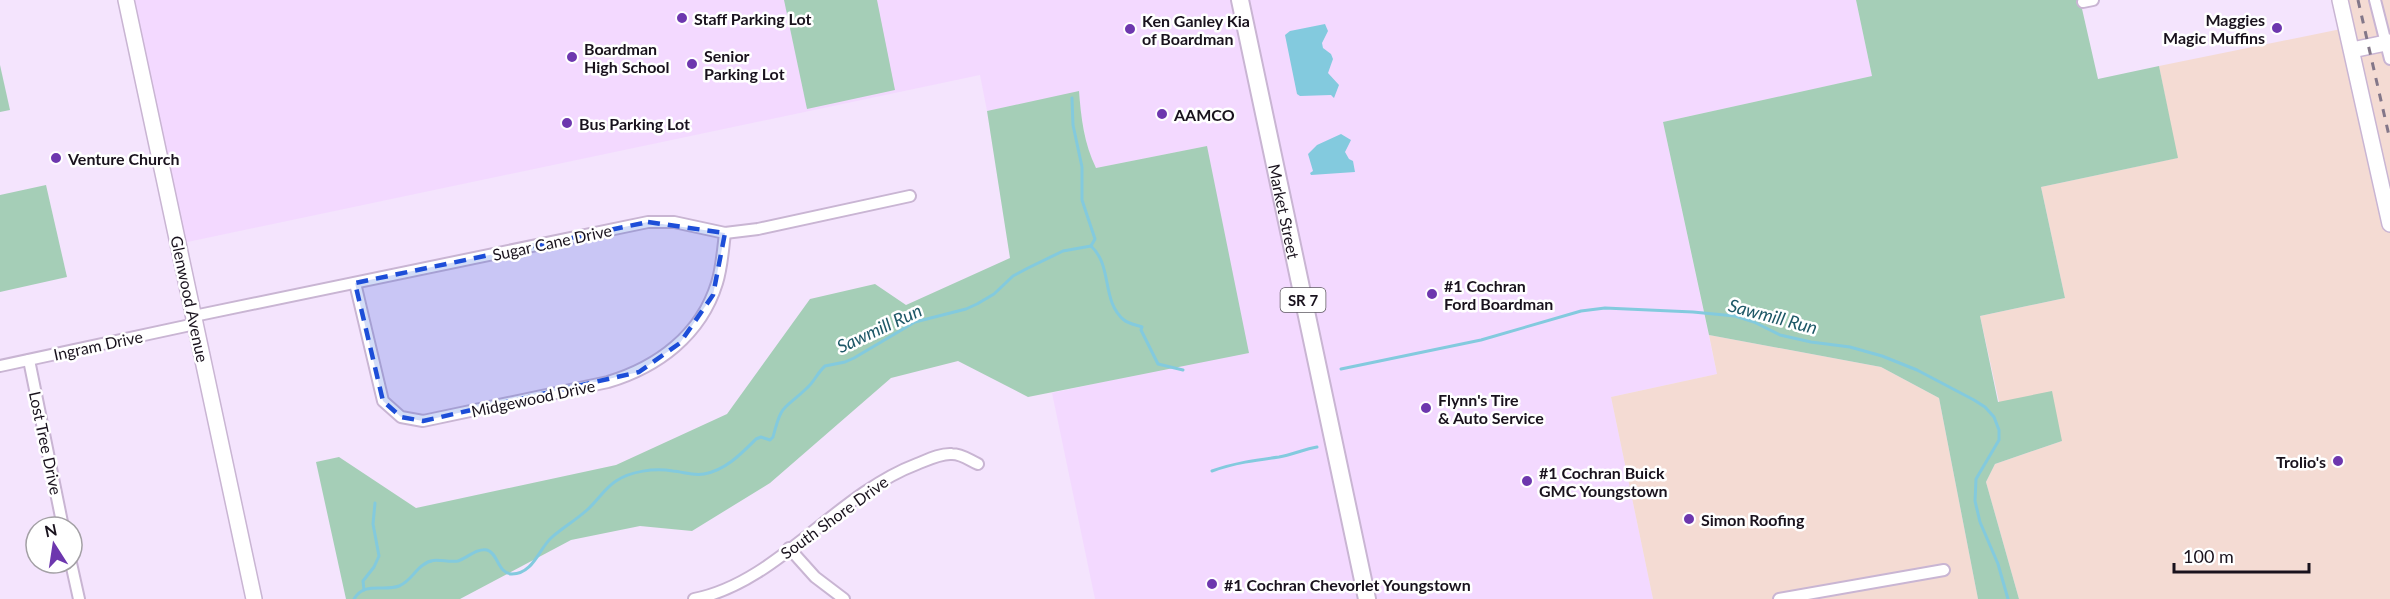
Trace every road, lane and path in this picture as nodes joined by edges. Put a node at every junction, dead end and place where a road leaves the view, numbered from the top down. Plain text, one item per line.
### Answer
1 (126, 0) edge
2 (1240, 0) edge
3 (2340, 0) edge
4 (2375, 0) edge
5 (2388, 43) edge
6 (2352, 50) junction
7 (2390, 59) edge
8 (910, 196) dead end
9 (2390, 224) edge
10 (725, 232) junction
11 (355, 283) junction
12 (195, 320) junction
13 (28, 360) junction
14 (0, 366) edge
15 (978, 464) dead end
16 (60, 515) edge
17 (789, 548) junction
18 (1944, 570) dead end
19 (74, 575) edge
20 (79, 599) edge
21 (254, 599) edge
22 (694, 599) edge
23 (844, 599) edge
24 (1367, 599) edge
25 (1779, 599) edge

1 - 12 street, Glenwood Avenue
2 - 24 main road, Market Street / SR 7
3 - 6 street
4 - 5 street
5 - 6 street
5 - 7 street
6 - 9 street
8 - 10 street, Sugar Cane Drive
10 - 11 street, Sugar Cane Drive
10 - 11 street, Midgewood Drive
11 - 12 street, Sugar Cane Drive
12 - 13 street, Ingram Drive
12 - 21 street, Glenwood Avenue
13 - 14 street, Ingram Drive
13 - 16 street, Lost Tree Drive
15 - 17 street, South Shore Drive
17 - 22 street, South Shore Drive
17 - 23 street
18 - 25 street
19 - 20 street

